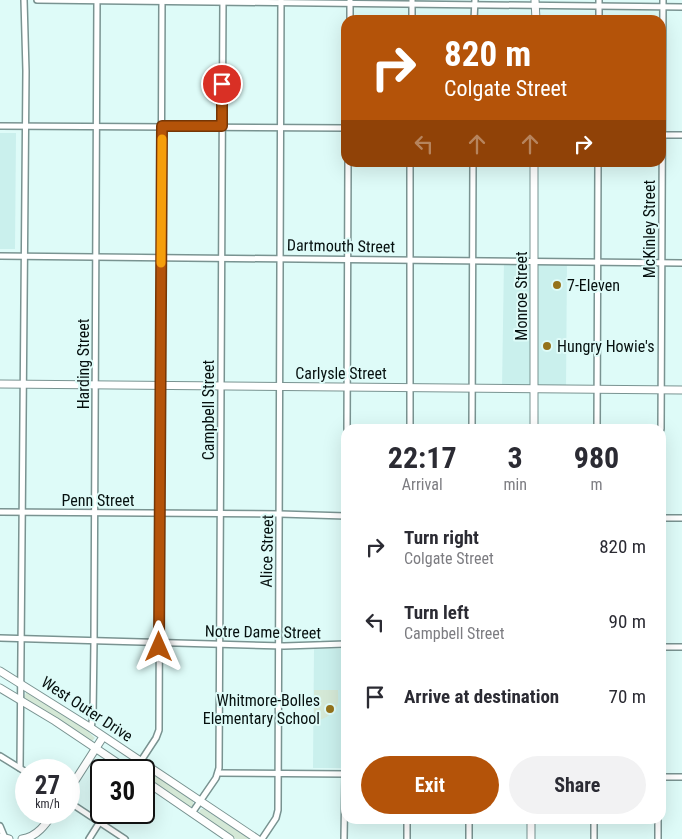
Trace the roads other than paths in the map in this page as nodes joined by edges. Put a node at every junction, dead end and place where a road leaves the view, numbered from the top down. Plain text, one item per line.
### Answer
1 (24, 0) edge
2 (38, 0) edge
3 (97, 0) edge
4 (663, 0) edge
5 (162, 1) edge
6 (223, 1) edge
7 (281, 1) edge
8 (350, 2) edge
9 (412, 2) edge
10 (474, 2) edge
11 (536, 3) edge
12 (599, 3) edge
13 (663, 6) junction
14 (682, 7) edge
15 (350, 15) edge
16 (412, 15) edge
17 (474, 15) edge
18 (663, 15) edge
19 (0, 126) edge
20 (25, 126) junction
21 (96, 126) junction
22 (162, 126) junction
23 (222, 126) junction
24 (282, 126) junction
25 (341, 128) edge
26 (666, 135) edge
27 (682, 135) edge
28 (348, 167) edge
29 (410, 167) edge
30 (473, 167) edge
31 (534, 167) edge
32 (598, 167) edge
33 (661, 167) edge
34 (0, 256) edge
35 (24, 256) junction
36 (96, 256) junction
37 (161, 257) junction
38 (221, 258) junction
39 (281, 258) junction
40 (348, 259) junction
41 (410, 259) junction
42 (473, 260) junction
43 (535, 260) junction
44 (598, 261) junction
45 (661, 263) junction
46 (682, 263) edge
47 (0, 384) edge
48 (23, 384) junction
49 (95, 385) junction
50 (160, 385) junction
51 (221, 386) junction
52 (280, 386) junction
53 (347, 387) junction
54 (410, 387) junction
55 (472, 388) junction
56 (534, 388) junction
57 (597, 389) junction
58 (661, 390) junction
59 (682, 390) edge
60 (347, 424) edge
61 (410, 424) edge
62 (472, 424) edge
63 (534, 424) edge
64 (597, 424) edge
65 (661, 424) edge
66 (0, 512) edge
67 (22, 512) junction
68 (95, 512) junction
69 (160, 513) junction
70 (220, 513) junction
71 (280, 514) junction
72 (341, 516) edge
73 (666, 518) edge
74 (682, 518) edge
75 (0, 638) edge
76 (21, 639) junction
77 (94, 641) junction
78 (159, 643) junction
79 (218, 644) junction
80 (341, 644) edge
81 (278, 645) junction
82 (666, 647) edge
83 (682, 647) edge
84 (0, 671) edge
85 (21, 683) junction
86 (0, 688) edge
87 (21, 701) junction
88 (91, 728) junction
89 (103, 736) junction
90 (96, 748) junction
91 (0, 756) edge
92 (20, 759) edge
93 (112, 759) edge
94 (138, 759) edge
95 (142, 759) edge
96 (15, 765) edge
97 (155, 770) edge
98 (80, 773) edge
99 (218, 773) junction
100 (278, 773) junction
101 (341, 774) edge
102 (666, 776) edge
103 (682, 777) edge
104 (155, 788) edge
105 (201, 801) junction
106 (192, 813) junction
107 (45, 824) edge
108 (99, 824) edge
109 (103, 824) edge
110 (344, 824) edge
111 (407, 824) edge
112 (469, 824) edge
113 (531, 824) edge
114 (594, 824) edge
115 (658, 824) edge
116 (0, 826) edge
117 (0, 837) edge
118 (7, 839) edge
119 (22, 839) edge
120 (26, 839) edge
121 (88, 839) edge
122 (125, 839) edge
123 (230, 839) edge
124 (257, 839) edge
125 (262, 839) edge
126 (344, 839) edge
127 (407, 839) edge
128 (469, 839) edge
129 (531, 839) edge
130 (594, 839) edge
131 (658, 839) edge

1 - 20 street
2 - 3 street
3 - 5 street
3 - 21 street, Harding Street
4 - 13 street, McKinley Street
5 - 6 street
5 - 22 street
6 - 7 street
6 - 23 street, Campbell Street
7 - 8 street
7 - 24 street, Alice Street
8 - 9 street
8 - 15 street
9 - 10 street
9 - 16 street
10 - 11 street
10 - 17 street
11 - 12 street
12 - 13 street
13 - 14 street
13 - 18 street, McKinley Street
19 - 20 street
20 - 21 street
20 - 35 street
21 - 22 street
21 - 36 street, Harding Street
22 - 23 street
22 - 37 street
23 - 24 street
23 - 38 street, Campbell Street
24 - 25 street
24 - 39 street, Alice Street
26 - 27 street
28 - 40 street
29 - 41 street
30 - 42 street
31 - 43 street, Monroe Street
32 - 44 street
33 - 45 street, McKinley Street
34 - 35 street, Dartmouth Street
35 - 36 street, Dartmouth Street
35 - 48 street
36 - 37 street, Dartmouth Street
36 - 49 street, Harding Street
37 - 38 street, Dartmouth Street
37 - 50 street
38 - 39 street, Dartmouth Street
38 - 51 street, Campbell Street
39 - 40 street, Dartmouth Street
39 - 52 street, Alice Street
40 - 41 street, Dartmouth Street
40 - 53 street
41 - 42 street, Dartmouth Street
41 - 54 street
42 - 43 street, Dartmouth Street
42 - 55 street
43 - 44 street, Dartmouth Street
43 - 56 street, Monroe Street
44 - 45 street, Dartmouth Street
44 - 57 street
45 - 46 street, Dartmouth Street
45 - 58 street, McKinley Street
47 - 48 street, Carlysle Street
48 - 49 street, Carlysle Street
48 - 67 street
49 - 50 street, Carlysle Street
49 - 68 street, Harding Street
50 - 51 street, Carlysle Street
50 - 69 street
51 - 52 street, Carlysle Street
51 - 70 street, Campbell Street
52 - 53 street, Carlysle Street
52 - 71 street, Alice Street
53 - 54 street, Carlysle Street
53 - 60 street
54 - 55 street, Carlysle Street
54 - 61 street
55 - 56 street, Carlysle Street
55 - 62 street
56 - 57 street, Carlysle Street
56 - 63 street, Monroe Street
57 - 58 street, Carlysle Street
57 - 64 street
58 - 59 street, Carlysle Street
58 - 65 street, McKinley Street
66 - 67 street, Penn Street
67 - 68 street, Penn Street
67 - 76 street
68 - 69 street, Penn Street
68 - 77 street, Harding Street
69 - 70 street, Penn Street
69 - 78 street
70 - 71 street, Penn Street
70 - 79 street, Campbell Street
71 - 72 street, Penn Street
71 - 81 street, Alice Street
73 - 74 street
75 - 76 street, Notre Dame Street
76 - 77 street, Notre Dame Street
76 - 85 street
77 - 78 street, Notre Dame Street
77 - 88 street, Harding Street
78 - 79 street, Notre Dame Street
78 - 95 street
79 - 81 street, Notre Dame Street
79 - 99 street, Campbell Street
80 - 81 street, Notre Dame Street
81 - 100 street, Alice Street
82 - 83 street
84 - 85 street, West Outer Drive
85 - 87 street
85 - 88 street, West Outer Drive
86 - 87 street, West Outer Drive
87 - 90 street, West Outer Drive
87 - 92 street
88 - 89 street, West Outer Drive
89 - 90 street
89 - 94 street, West Outer Drive
90 - 93 street, West Outer Drive
90 - 98 street
91 - 96 street
97 - 105 street, West Outer Drive
99 - 100 street
99 - 105 street
100 - 101 street
100 - 125 street, Alice Street
102 - 103 street
104 - 106 street
105 - 106 street
105 - 124 street, West Outer Drive
106 - 123 street
107 - 120 street
108 - 121 street
109 - 122 street
110 - 126 street
111 - 127 street
112 - 128 street
113 - 129 street
114 - 130 street
115 - 131 street
116 - 118 street
117 - 118 street
119 - 120 street

